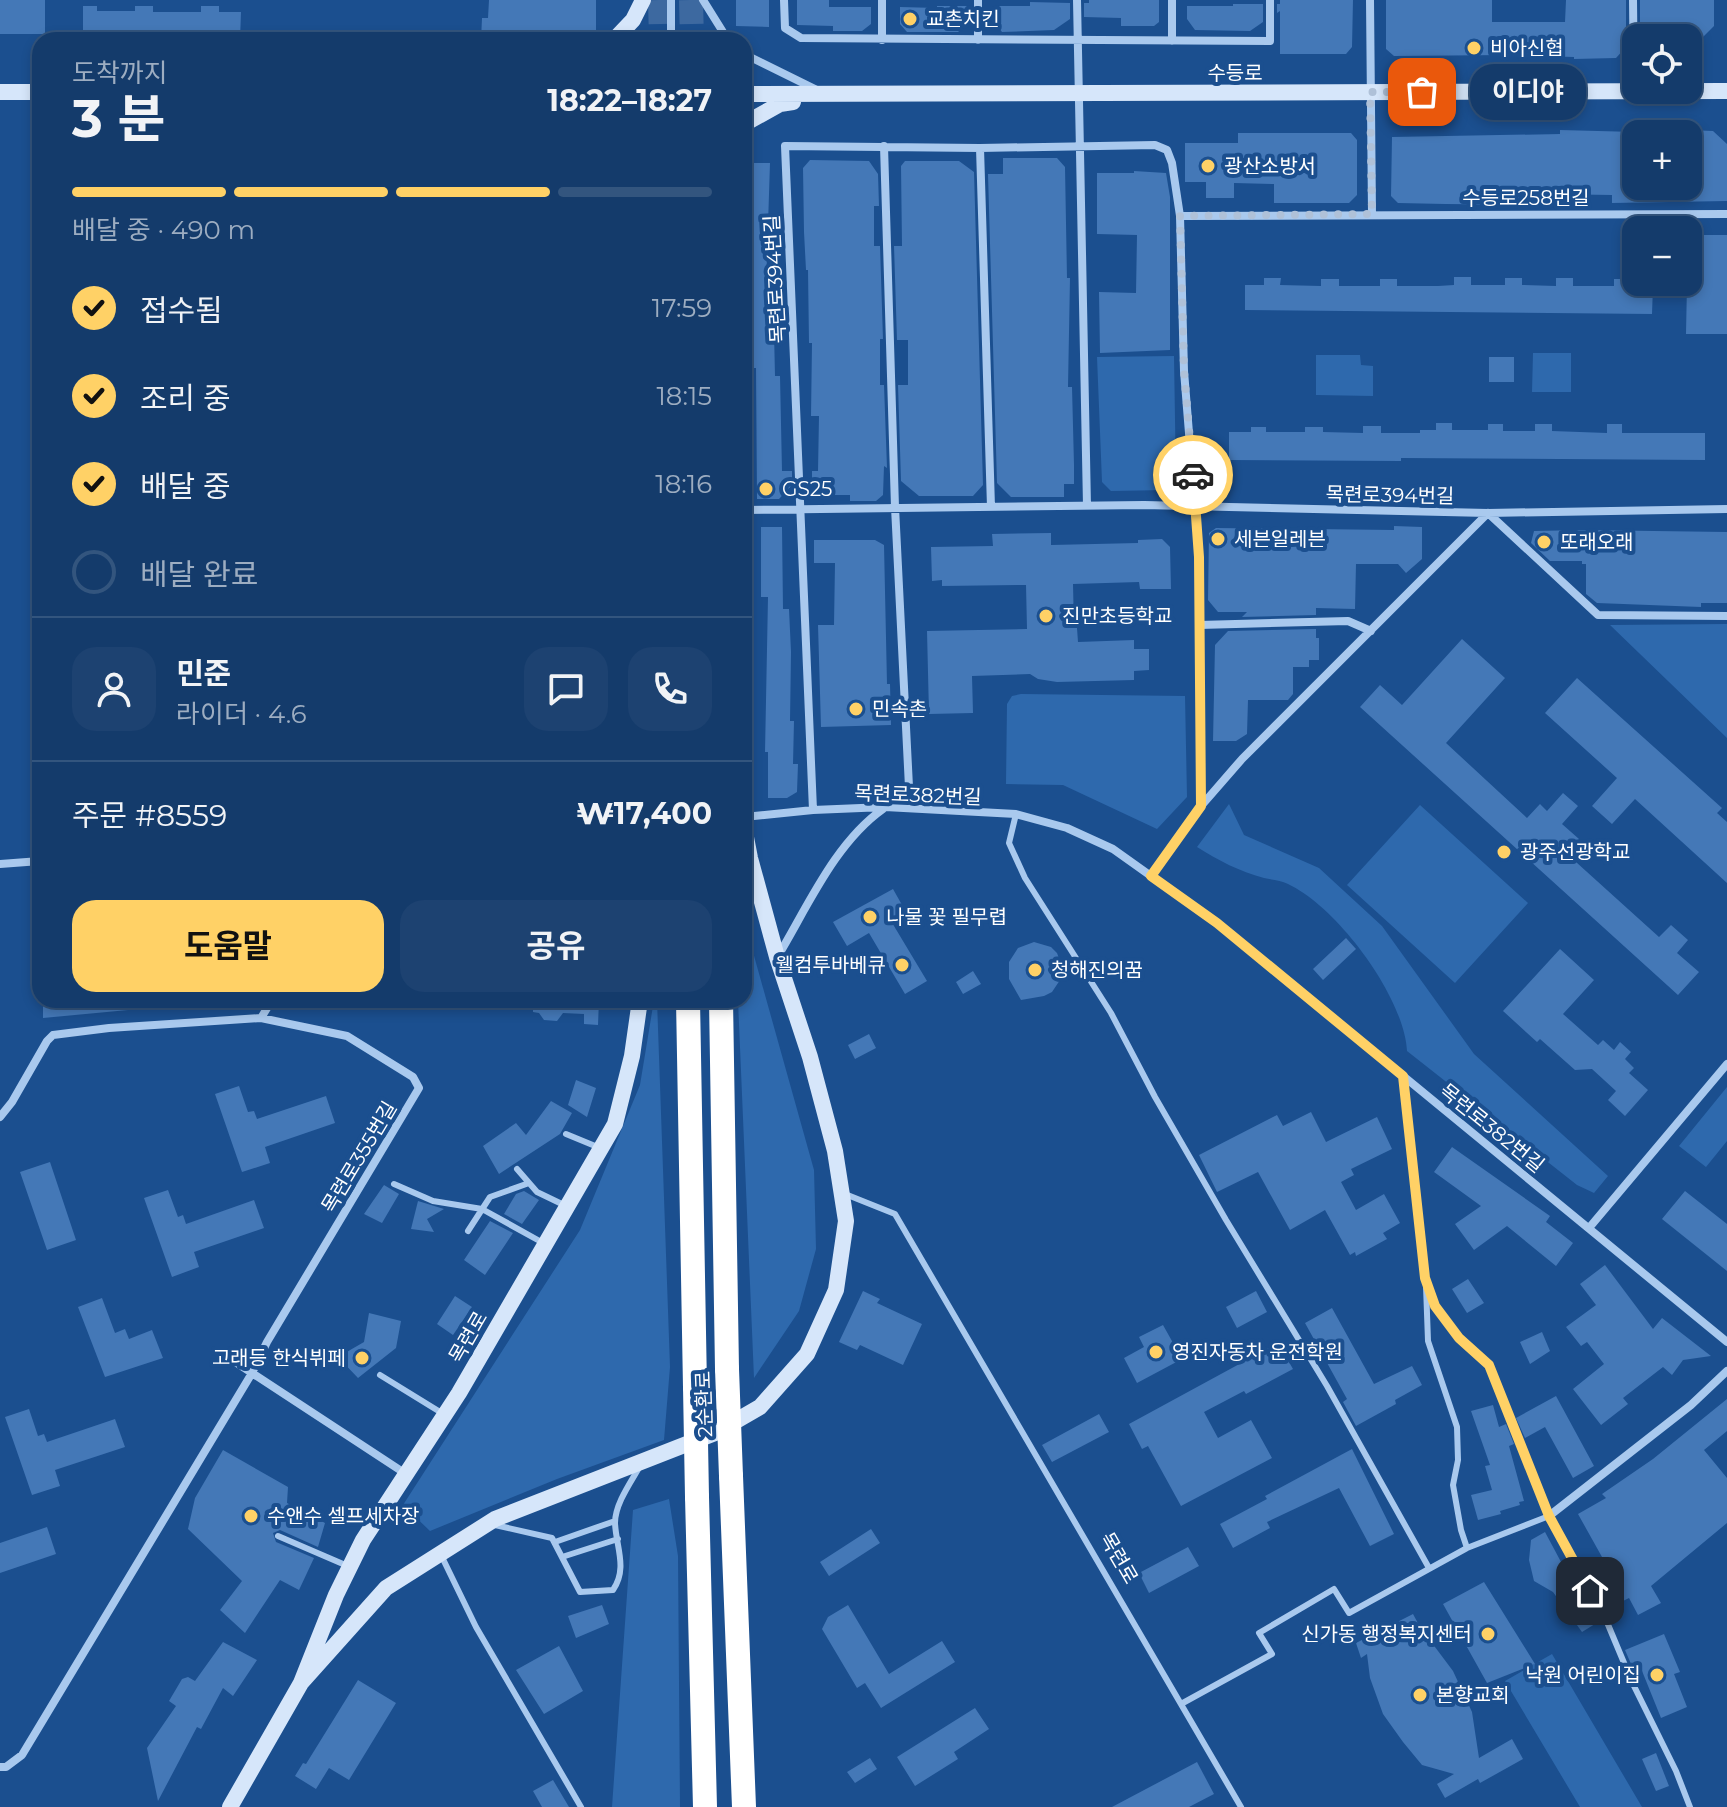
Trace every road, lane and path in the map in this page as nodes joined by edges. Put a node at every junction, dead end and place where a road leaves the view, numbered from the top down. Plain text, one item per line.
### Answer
1 (643, 0) edge
2 (671, 0) edge
3 (703, 0) edge
4 (784, 0) edge
5 (882, 0) edge
6 (978, 0) edge
7 (1077, 0) edge
8 (1172, 0) edge
9 (1270, 0) edge
10 (1370, 0) edge
11 (1633, 0) edge
12 (1633, 24) edge
13 (622, 32) edge
14 (671, 32) edge
15 (723, 32) edge
16 (882, 40) junction
17 (978, 40) junction
18 (1077, 40) junction
19 (1172, 41) junction
20 (752, 58) edge
21 (1622, 91) edge
22 (1702, 91) edge
23 (1727, 91) edge
24 (0, 92) edge
25 (32, 92) edge
26 (1370, 92) junction
27 (752, 94) edge
28 (1078, 94) junction
29 (829, 96) junction
30 (752, 120) edge
31 (884, 146) junction
32 (1079, 147) junction
33 (980, 148) junction
34 (1372, 214) junction
35 (1727, 214) edge
36 (1180, 216) junction
37 (1087, 506) junction
38 (895, 507) junction
39 (991, 507) junction
40 (1195, 507) junction
41 (801, 509) junction
42 (1727, 509) edge
43 (752, 510) edge
44 (1488, 513) junction
45 (1727, 616) edge
46 (1199, 625) junction
47 (1371, 631) junction
48 (1201, 806) junction
49 (885, 807) junction
50 (910, 807) junction
51 (813, 810) junction
52 (1016, 814) junction
53 (752, 816) edge
54 (32, 862) edge
55 (752, 862) edge
56 (0, 864) edge
57 (1151, 876) junction
58 (752, 879) edge
59 (757, 884) junction
60 (777, 957) junction
61 (267, 1008) edge
62 (639, 1008) edge
63 (688, 1008) edge
64 (721, 1008) edge
65 (261, 1018) junction
66 (1727, 1064) edge
67 (1403, 1076) junction
68 (0, 1117) edge
69 (566, 1134) dead end
70 (601, 1148) junction
71 (517, 1169) dead end
72 (529, 1183) junction
73 (394, 1184) dead end
74 (841, 1193) junction
75 (567, 1206) junction
76 (482, 1209) junction
77 (1589, 1228) junction
78 (468, 1231) dead end
79 (545, 1244) junction
80 (1425, 1278) junction
81 (1727, 1342) edge
82 (220, 1352) dead end
83 (1727, 1371) edge
84 (252, 1373) junction
85 (380, 1375) dead end
86 (445, 1415) junction
87 (642, 1461) junction
88 (406, 1474) junction
89 (1549, 1516) junction
90 (615, 1521) junction
91 (487, 1524) junction
92 (278, 1536) dead end
93 (618, 1539) junction
94 (555, 1542) junction
95 (1467, 1548) junction
96 (441, 1553) junction
97 (562, 1557) junction
98 (350, 1567) junction
99 (1429, 1568) junction
100 (301, 1683) junction
101 (1181, 1704) junction
102 (0, 1767) edge
103 (230, 1807) edge
104 (581, 1807) edge
105 (705, 1807) edge
106 (744, 1807) edge
107 (1241, 1807) edge
108 (1690, 1807) edge

1 - 13 main road
2 - 14 street
3 - 15 street
4 - 16 street
5 - 16 street
6 - 17 street
7 - 18 street
8 - 19 street
9 - 19 street
10 - 26 street
11 - 12 street
16 - 17 street
17 - 18 street
18 - 19 street
18 - 28 street
20 - 29 street
21 - 26 main road, 수등로
22 - 23 main road, 수등로
24 - 25 main road
26 - 28 main road, 수등로
26 - 34 street
27 - 29 main road, 수등로
28 - 29 main road, 수등로
28 - 32 street
29 - 30 main road
31 - 33 street, 목련로394번길
31 - 38 street
31 - 41 street, 목련로394번길
32 - 33 street, 목련로394번길
32 - 36 street, 목련로394번길
32 - 37 street
33 - 39 street
34 - 35 street, 수등로258번길
34 - 36 street, 수등로258번길
36 - 40 street, 목련로394번길
37 - 39 street, 목련로394번길
37 - 40 street, 목련로394번길
38 - 39 street, 목련로394번길
38 - 41 street, 목련로394번길
38 - 50 street
40 - 44 street, 목련로394번길
40 - 46 street, 목련로394번길
41 - 43 street, 목련로394번길
41 - 51 street, 목련로394번길
42 - 44 street, 목련로394번길
44 - 45 street
44 - 47 street, 목련로394번길
46 - 47 street
46 - 48 street, 목련로394번길
47 - 48 street, 목련로394번길
48 - 57 street, 목련로394번길
49 - 50 street, 목련로382번길
49 - 51 street, 목련로382번길
49 - 60 street
50 - 52 street, 목련로382번길
51 - 53 street, 목련로382번길
52 - 57 street, 목련로382번길
52 - 99 lane
54 - 56 street
55 - 59 main road, 목련로
57 - 67 street, 목련로382번길
58 - 59 main road
59 - 60 main road, 목련로
60 - 74 main road, 목련로
61 - 65 street
62 - 70 main road, 목련로
63 - 105 highway, 2순환로, bridge
64 - 106 highway, 2순환로, bridge
65 - 68 street, 목련로355번길
65 - 84 street, 목련로355번길
66 - 77 street
67 - 77 street, 목련로382번길
67 - 80 lane
69 - 70 lane
70 - 75 main road, 목련로
71 - 72 lane
72 - 75 lane
72 - 76 lane
73 - 76 lane
74 - 87 main road, 목련로
74 - 101 lane, 목련로
75 - 79 main road, 목련로
76 - 78 lane
76 - 79 lane
77 - 81 street, 목련로382번길
79 - 86 main road, 목련로
80 - 89 lane
80 - 95 lane
82 - 84 street
83 - 89 street
84 - 88 street
84 - 102 street, 목련로355번길
85 - 86 lane
86 - 88 main road, 목련로
87 - 90 lane
87 - 91 main road, 목련로
88 - 98 main road, 목련로
89 - 95 lane
89 - 108 lane
90 - 93 lane
90 - 94 lane
91 - 94 lane
91 - 96 main road, 목련로
92 - 98 lane
93 - 97 lane
93 - 97 lane
94 - 97 lane
95 - 99 lane
96 - 100 main road, 목련로
96 - 104 lane
98 - 100 main road, 목련로
99 - 101 lane
100 - 103 main road, 목련로
101 - 107 lane, 목련로

